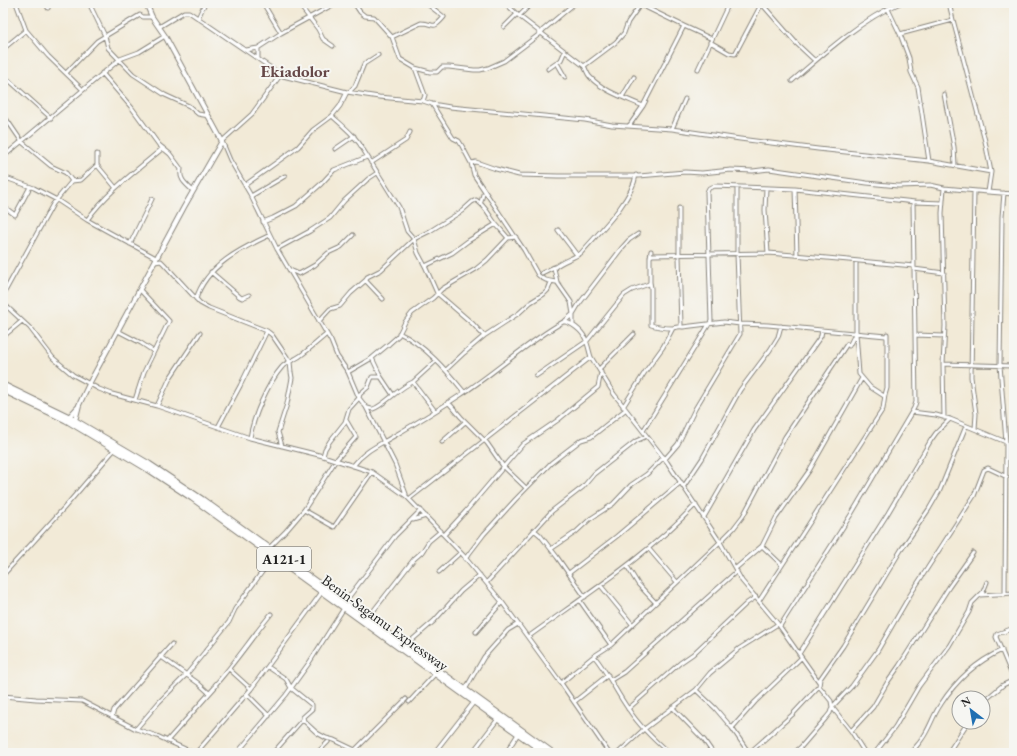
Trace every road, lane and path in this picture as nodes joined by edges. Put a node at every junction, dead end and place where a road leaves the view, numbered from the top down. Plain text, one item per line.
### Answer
1 (16, 3) edge
2 (46, 3) edge
3 (89, 3) edge
4 (146, 3) edge
5 (205, 3) edge
6 (263, 3) edge
7 (298, 3) edge
8 (336, 3) edge
9 (354, 3) edge
10 (426, 3) edge
11 (505, 3) edge
12 (532, 3) edge
13 (575, 3) edge
14 (729, 3) edge
15 (762, 3) edge
16 (900, 3) edge
17 (949, 3) edge
18 (638, 4) edge
19 (48, 8) dead end
20 (888, 10) junction
21 (518, 15) junction
22 (152, 17) junction
23 (198, 18) junction
24 (309, 18) junction
25 (953, 20) junction
26 (684, 26) junction
27 (159, 27) junction
28 (504, 27) dead end
29 (26, 30) junction
30 (281, 33) junction
31 (541, 33) junction
32 (900, 34) junction
33 (105, 36) junction
34 (165, 36) junction
35 (392, 37) junction
36 (711, 40) junction
37 (334, 46) dead end
38 (258, 48) junction
39 (3, 49) edge
40 (246, 50) junction
41 (565, 51) junction
42 (114, 55) junction
43 (378, 55) dead end
44 (120, 59) junction
45 (258, 59) junction
46 (816, 60) junction
47 (115, 63) junction
48 (557, 63) junction
49 (584, 66) junction
50 (415, 68) junction
51 (548, 69) dead end
52 (698, 69) dead end
53 (66, 73) junction
54 (102, 73) junction
55 (3, 74) edge
56 (279, 75) junction
57 (565, 77) dead end
58 (634, 77) dead end
59 (792, 81) dead end
60 (83, 90) junction
61 (348, 92) junction
62 (944, 94) dead end
63 (622, 97) junction
64 (684, 100) dead end
65 (423, 101) junction
66 (432, 104) junction
67 (642, 106) junction
68 (209, 116) junction
69 (332, 116) junction
70 (3, 118) edge
71 (50, 118) junction
72 (629, 126) junction
73 (672, 129) junction
74 (410, 132) dead end
75 (354, 136) junction
76 (222, 141) junction
77 (22, 142) junction
78 (163, 148) junction
79 (335, 149) dead end
80 (161, 152) dead end
81 (97, 154) dead end
82 (3, 157) edge
83 (367, 157) junction
84 (929, 161) junction
85 (471, 163) junction
86 (371, 164) junction
87 (97, 165) junction
88 (955, 166) junction
89 (991, 172) junction
90 (377, 173) junction
91 (636, 175) junction
92 (285, 176) dead end
93 (3, 177) edge
94 (72, 181) junction
95 (245, 185) junction
96 (737, 186) junction
97 (30, 187) junction
98 (116, 188) junction
99 (766, 188) junction
100 (944, 188) junction
101 (795, 189) junction
102 (193, 191) junction
103 (974, 191) junction
104 (988, 192) junction
105 (1004, 193) junction
106 (483, 194) dead end
107 (1014, 194) edge
108 (251, 196) junction
109 (152, 199) dead end
110 (57, 200) junction
111 (481, 202) junction
112 (913, 202) junction
113 (943, 204) junction
114 (3, 206) edge
115 (679, 208) dead end
116 (87, 220) junction
117 (263, 222) junction
118 (496, 224) junction
119 (558, 230) dead end
120 (638, 234) dead end
121 (270, 235) junction
122 (353, 235) dead end
123 (516, 237) junction
124 (508, 238) junction
125 (414, 239) junction
126 (130, 244) junction
127 (277, 249) junction
128 (651, 252) dead end
129 (737, 254) junction
130 (768, 254) junction
131 (577, 255) junction
132 (708, 255) junction
133 (796, 255) junction
134 (678, 256) junction
135 (650, 257) junction
136 (156, 260) junction
137 (856, 261) junction
138 (425, 266) junction
139 (554, 267) junction
140 (914, 268) junction
141 (290, 270) junction
142 (211, 272) junction
143 (542, 273) dead end
144 (944, 273) junction
145 (366, 280) junction
146 (551, 282) junction
147 (558, 282) junction
148 (650, 282) junction
149 (140, 290) junction
150 (437, 293) junction
151 (3, 295) edge
152 (249, 295) dead end
153 (196, 299) junction
154 (384, 299) dead end
155 (3, 303) edge
156 (573, 314) junction
157 (22, 321) junction
158 (320, 321) junction
159 (565, 321) junction
160 (710, 323) junction
161 (740, 324) junction
162 (574, 325) junction
163 (681, 326) junction
164 (781, 326) junction
165 (672, 328) junction
166 (822, 330) junction
167 (118, 331) junction
168 (267, 331) junction
169 (200, 333) dead end
170 (399, 333) junction
171 (856, 333) junction
172 (327, 334) junction
173 (634, 334) dead end
174 (6, 335) dead end
175 (915, 335) junction
176 (484, 336) junction
177 (944, 336) junction
178 (586, 342) junction
179 (153, 351) junction
180 (591, 357) junction
181 (372, 358) junction
182 (436, 361) junction
183 (290, 362) junction
184 (943, 364) junction
185 (972, 364) junction
186 (1000, 365) junction
187 (1014, 366) edge
188 (446, 370) junction
189 (600, 371) junction
190 (348, 372) junction
191 (536, 376) dead end
192 (381, 377) junction
193 (862, 378) junction
194 (413, 382) junction
195 (90, 384) junction
196 (607, 384) junction
197 (3, 385) edge
198 (598, 387) junction
199 (3, 390) edge
200 (464, 392) junction
201 (393, 395) junction
202 (885, 395) junction
203 (359, 398) junction
204 (135, 400) junction
205 (448, 402) junction
206 (79, 405) junction
207 (157, 406) junction
208 (366, 408) junction
209 (624, 408) junction
210 (434, 411) junction
211 (912, 412) junction
212 (944, 418) junction
213 (68, 419) junction
214 (950, 419) junction
215 (346, 420) junction
216 (74, 422) junction
217 (465, 422) junction
218 (966, 426) junction
219 (218, 427) junction
220 (975, 429) junction
221 (643, 431) junction
222 (647, 436) junction
223 (250, 438) junction
224 (484, 440) junction
225 (383, 442) junction
226 (442, 442) dead end
227 (1006, 442) junction
228 (282, 446) junction
229 (114, 450) junction
230 (323, 456) junction
231 (664, 458) junction
232 (336, 460) junction
233 (353, 466) junction
234 (503, 466) junction
235 (372, 472) junction
236 (1007, 477) junction
237 (681, 482) junction
238 (684, 486) junction
239 (526, 488) junction
240 (406, 496) junction
241 (409, 499) junction
242 (696, 504) junction
243 (304, 510) junction
244 (421, 510) junction
245 (426, 516) junction
246 (704, 517) junction
247 (412, 521) junction
248 (534, 530) junction
249 (441, 531) junction
250 (444, 535) junction
251 (720, 542) junction
252 (762, 546) junction
253 (269, 548) junction
254 (551, 549) junction
255 (649, 549) junction
256 (460, 553) junction
257 (973, 553) dead end
258 (273, 557) junction
259 (466, 559) junction
260 (782, 565) junction
261 (627, 566) junction
262 (736, 570) junction
263 (439, 572) dead end
264 (569, 573) junction
265 (3, 575) edge
266 (480, 575) junction
267 (486, 582) junction
268 (677, 582) junction
269 (987, 582) dead end
270 (600, 586) junction
271 (322, 592) junction
272 (1014, 593) edge
273 (1005, 594) junction
274 (980, 595) junction
275 (585, 597) junction
276 (756, 597) junction
277 (580, 601) junction
278 (759, 601) junction
279 (502, 602) junction
280 (656, 602) junction
281 (344, 605) junction
282 (271, 614) dead end
283 (367, 619) junction
284 (518, 624) junction
285 (632, 624) junction
286 (779, 625) junction
287 (1014, 628) edge
288 (476, 632) dead end
289 (528, 637) junction
290 (172, 644) dead end
291 (611, 644) junction
292 (405, 646) junction
293 (1002, 650) junction
294 (799, 654) junction
295 (160, 656) junction
296 (594, 656) junction
297 (802, 658) junction
298 (268, 667) junction
299 (229, 670) junction
300 (435, 674) junction
301 (186, 675) junction
302 (608, 675) junction
303 (611, 680) junction
304 (1014, 680) edge
305 (561, 683) junction
306 (819, 684) junction
307 (292, 688) junction
308 (466, 688) junction
309 (251, 689) junction
310 (696, 690) junction
311 (209, 694) junction
312 (247, 694) junction
313 (991, 695) edge
314 (3, 696) edge
315 (406, 699) dead end
316 (409, 702) dead end
317 (474, 702) junction
318 (574, 702) junction
319 (672, 707) junction
320 (832, 707) junction
321 (628, 710) junction
322 (268, 716) junction
323 (112, 717) junction
324 (498, 719) junction
325 (303, 720) junction
326 (732, 728) junction
327 (136, 729) junction
328 (643, 730) junction
329 (963, 730) edge
330 (851, 731) junction
331 (518, 734) junction
332 (167, 741) junction
333 (328, 742) dead end
334 (354, 752) edge
335 (195, 753) edge
336 (237, 753) edge
337 (274, 753) edge
338 (318, 753) edge
339 (434, 753) edge
340 (472, 753) edge
341 (506, 753) edge
342 (546, 753) edge
343 (553, 753) edge
344 (609, 753) edge
345 (618, 753) edge
346 (669, 753) edge
347 (713, 753) edge
348 (749, 753) edge
349 (794, 753) edge
350 (865, 753) edge
351 (874, 753) edge
352 (911, 753) edge
353 (948, 753) edge

1 - 29 street
2 - 19 street
3 - 33 street
4 - 22 street
5 - 23 street
6 - 30 street
7 - 24 street
8 - 24 street
9 - 35 street
10 - 35 street
11 - 21 street
12 - 21 street
13 - 31 street
14 - 36 street
15 - 36 street
15 - 46 street
16 - 20 street
17 - 25 street
18 - 26 street
18 - 49 street
20 - 32 street
20 - 46 street
21 - 28 street
21 - 31 street
22 - 27 street
22 - 33 street
23 - 27 street
23 - 40 street
24 - 30 street
24 - 37 street
25 - 32 street
25 - 89 street
26 - 36 street
26 - 67 street
27 - 34 street
29 - 39 street
29 - 53 street
30 - 38 street
31 - 41 street
31 - 50 street
32 - 84 street
33 - 42 street
33 - 53 street
34 - 44 street
34 - 68 street
35 - 50 street
36 - 52 street
38 - 40 street
38 - 45 street
40 - 45 street
41 - 48 street
41 - 49 street
42 - 44 street
42 - 47 street
43 - 61 street
44 - 47 street
44 - 68 street
45 - 56 street
46 - 59 street
47 - 54 street
48 - 51 street
48 - 57 street
49 - 63 street
50 - 65 street
53 - 60 street
54 - 60 street
54 - 78 street
55 - 71 street
56 - 61 street
56 - 76 street
58 - 63 street
60 - 71 street
61 - 65 street
61 - 69 street
62 - 88 street
63 - 67 street
64 - 73 street
65 - 66 street
66 - 72 street
66 - 85 street
67 - 72 street
68 - 76 street
69 - 75 street
69 - 95 street
70 - 77 street
71 - 77 street
72 - 73 street
73 - 84 street
74 - 86 street
75 - 79 street
75 - 83 street
76 - 95 street
76 - 102 street
77 - 82 street
77 - 94 street
78 - 98 street
78 - 102 street
80 - 98 street
81 - 87 street
83 - 86 street
83 - 117 street
84 - 88 street
85 - 91 street
85 - 123 street
86 - 90 street
87 - 94 street
87 - 98 street
88 - 89 street
89 - 104 street
90 - 125 street
90 - 127 street
91 - 100 street
91 - 131 street
92 - 108 street
93 - 97 street
94 - 110 street
95 - 108 street
96 - 99 street
96 - 129 street
96 - 132 street
97 - 110 street
97 - 114 street
98 - 116 street
99 - 101 street
99 - 130 street
100 - 103 street
100 - 113 street
101 - 112 street
101 - 133 street
102 - 136 street
103 - 104 street
103 - 185 street
104 - 105 street
105 - 107 street
105 - 186 street
106 - 111 street
108 - 117 street
109 - 126 street
110 - 116 street
110 - 151 street
111 - 118 street
111 - 125 street
112 - 113 street
112 - 140 street
113 - 144 street
115 - 134 street
116 - 126 street
117 - 121 street
118 - 124 street
118 - 138 street
119 - 131 street
120 - 156 street
121 - 127 street
121 - 142 street
122 - 141 street
123 - 124 street
123 - 146 street
124 - 150 street
125 - 138 street
125 - 145 street
126 - 136 street
127 - 141 street
128 - 135 street
129 - 130 street
129 - 132 street
129 - 161 street
130 - 133 street
131 - 139 street
132 - 134 street
132 - 160 street
133 - 137 street
134 - 135 street
134 - 163 street
135 - 148 street
136 - 149 street
136 - 153 street
137 - 140 street
137 - 171 street
138 - 150 street
139 - 143 street
139 - 147 street
140 - 144 street
140 - 175 street
141 - 158 street
142 - 152 street
142 - 153 street
144 - 177 street
145 - 154 street
145 - 158 street
146 - 147 street
146 - 176 street
147 - 156 street
148 - 165 street
148 - 178 street
149 - 167 street
149 - 179 street
150 - 170 street
150 - 176 street
153 - 168 street
155 - 157 street
156 - 159 street
156 - 162 street
157 - 174 street
157 - 195 street
158 - 172 street
159 - 162 street
159 - 200 street
160 - 161 street
160 - 163 street
160 - 221 street
161 - 164 street
161 - 231 street
162 - 178 street
163 - 165 street
164 - 166 street
164 - 238 street
165 - 209 street
166 - 171 street
166 - 246 street
167 - 179 street
167 - 195 street
168 - 183 street
168 - 219 street
169 - 207 street
170 - 181 street
170 - 182 street
171 - 193 street
171 - 202 street
171 - 251 street
172 - 183 street
172 - 190 street
173 - 189 street
175 - 177 street
175 - 211 street
176 - 188 street
177 - 184 street
178 - 180 street
178 - 191 street
179 - 204 street
180 - 189 street
180 - 224 street
181 - 190 street
181 - 192 street
182 - 188 street
182 - 194 street
183 - 223 street
183 - 228 street
184 - 185 street
184 - 212 street
185 - 186 street
185 - 220 street
186 - 187 street
186 - 227 street
188 - 200 street
189 - 196 street
189 - 198 street
190 - 203 street
192 - 201 street
192 - 203 street
193 - 202 street
193 - 252 street
194 - 201 street
194 - 210 street
195 - 204 street
195 - 206 street
196 - 198 street
196 - 209 street
197 - 213 highway, A121-1
198 - 234 street
199 - 213 highway, A121-1
200 - 205 street
201 - 208 street
202 - 260 street
203 - 208 street
203 - 215 street
204 - 207 street
205 - 210 street
205 - 217 street
206 - 213 street
206 - 216 street
207 - 219 street
208 - 225 street
209 - 221 street
209 - 239 street
210 - 225 street
211 - 212 street
211 - 286 street
212 - 214 street
213 - 216 highway, A121-1
214 - 218 street
214 - 294 street
215 - 230 street
215 - 232 street
216 - 229 highway, Benin-Sagamu Expressway / A121-1
216 - 253 highway, A121-1
217 - 224 street
217 - 226 street
218 - 220 street
218 - 306 street
219 - 223 street
220 - 227 street
221 - 222 street
222 - 231 street
222 - 248 street
223 - 228 street
224 - 234 street
224 - 241 street
225 - 233 street
225 - 240 street
227 - 236 street
228 - 230 street
229 - 258 highway, Benin-Sagamu Expressway / A121-1
229 - 265 street
230 - 232 street
231 - 237 street
231 - 254 street
232 - 233 street
232 - 243 street
233 - 235 street
234 - 239 street
234 - 250 street
235 - 240 street
235 - 243 street
236 - 273 street
236 - 320 street
237 - 238 street
237 - 264 street
238 - 242 street
239 - 259 street
240 - 241 street
241 - 244 street
242 - 246 street
242 - 255 street
243 - 253 street
244 - 245 street
244 - 247 street
245 - 247 street
245 - 249 street
246 - 251 street
247 - 281 street
248 - 254 street
248 - 267 street
249 - 250 street
249 - 283 street
250 - 256 street
251 - 262 street
251 - 268 street
252 - 260 street
252 - 262 street
253 - 281 highway, A121-1
254 - 264 street
255 - 261 street
255 - 268 street
256 - 259 street
256 - 263 street
257 - 330 street
258 - 271 highway, Benin-Sagamu Expressway / A121-1
258 - 301 street
259 - 266 street
260 - 278 street
261 - 270 street
261 - 280 street
262 - 276 street
262 - 303 street
264 - 275 street
266 - 267 street
266 - 292 street
267 - 279 street
268 - 280 street
269 - 274 street
270 - 275 street
270 - 285 street
271 - 281 highway, Benin-Sagamu Expressway / A121-1
271 - 298 street
272 - 273 street
273 - 274 street
274 - 351 street
275 - 277 street
276 - 278 street
276 - 321 street
277 - 289 street
277 - 291 street
278 - 286 street
279 - 284 street
279 - 288 street
280 - 285 street
281 - 283 highway, A121-1
281 - 300 highway, Benin-Sagamu Expressway / A121-1
281 - 307 street
282 - 299 street
283 - 292 highway, A121-1
284 - 289 street
284 - 308 street
285 - 291 street
286 - 294 street
286 - 310 street
287 - 293 street
289 - 305 street
290 - 295 street
291 - 296 street
292 - 308 highway, A121-1
293 - 304 street
293 - 352 street
294 - 297 street
295 - 301 street
295 - 323 street
296 - 302 street
296 - 305 street
297 - 306 street
297 - 326 street
298 - 307 street
298 - 309 street
299 - 309 street
299 - 311 street
300 - 316 street
300 - 317 highway, Benin-Sagamu Expressway / A121-1
301 - 311 street
301 - 327 street
302 - 303 street
302 - 318 street
303 - 321 street
304 - 313 street
305 - 318 street
306 - 320 street
306 - 348 street
307 - 322 street
307 - 325 street
308 - 343 highway, A121-1
309 - 312 street
310 - 319 street
310 - 326 street
311 - 332 street
312 - 322 street
312 - 335 street
314 - 323 street
315 - 334 street
317 - 324 highway, Benin-Sagamu Expressway / A121-1
317 - 339 street
318 - 344 street
319 - 328 street
319 - 347 street
320 - 330 street
320 - 349 street
321 - 328 street
322 - 336 street
323 - 327 street
324 - 331 highway, Benin-Sagamu Expressway / A121-1
324 - 340 street
325 - 334 street
325 - 337 street
326 - 348 street
327 - 332 street
328 - 345 street
328 - 346 street
329 - 353 street
330 - 350 street
331 - 341 street
331 - 342 highway, Benin-Sagamu Expressway / A121-1
332 - 335 street
333 - 338 street

